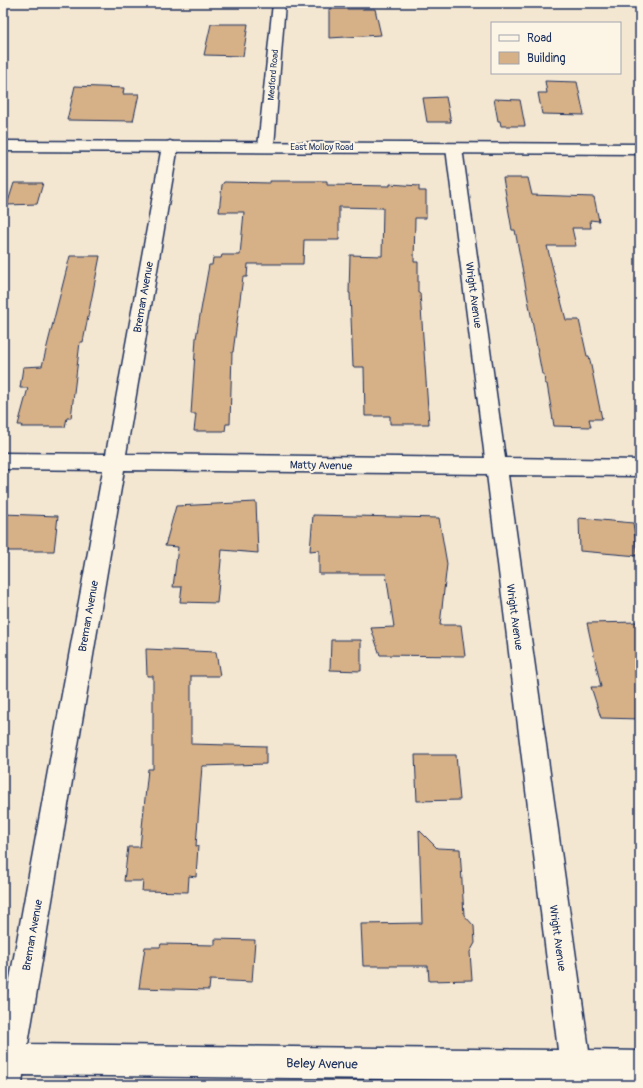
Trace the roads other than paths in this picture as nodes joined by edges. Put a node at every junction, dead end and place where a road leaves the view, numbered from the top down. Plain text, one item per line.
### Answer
1 (280, 3) edge
2 (3, 146) edge
3 (170, 146) junction
4 (266, 147) junction
5 (454, 148) junction
6 (640, 149) edge
7 (3, 462) edge
8 (114, 462) junction
9 (495, 467) junction
10 (640, 468) edge
11 (640, 1066) edge
12 (6, 1068) edge
13 (577, 1075) edge

1 - 4 street, Medford Road
2 - 3 street, East Molloy Road
3 - 4 street, East Molloy Road
3 - 8 street, Breman Avenue
4 - 5 street, East Molloy Road
5 - 6 street, East Molloy Road
5 - 9 street, Wright Avenue
7 - 8 street, Matty Avenue
8 - 9 street, Matty Avenue
8 - 12 street, Breman Avenue
9 - 10 street, Matty Avenue
9 - 13 street, Wright Avenue
11 - 13 street, Beley Avenue
12 - 13 street, Beley Avenue

